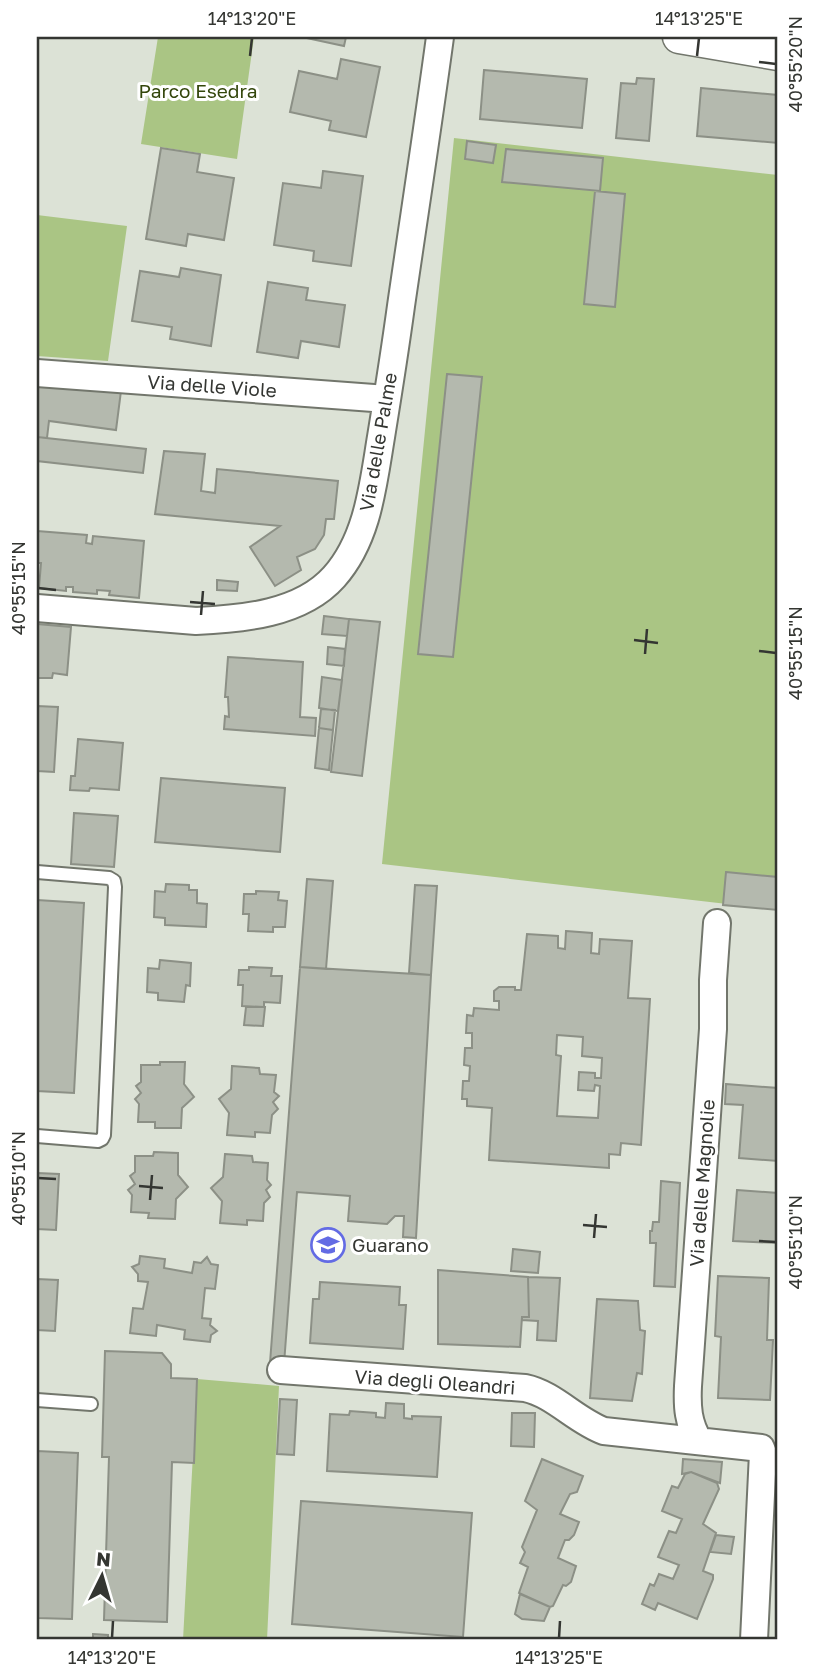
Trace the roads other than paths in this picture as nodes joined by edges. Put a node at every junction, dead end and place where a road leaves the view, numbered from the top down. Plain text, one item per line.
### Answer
1 (440, 37) edge
2 (679, 37) edge
3 (778, 54) edge
4 (37, 373) edge
5 (387, 399) junction
6 (37, 608) edge
7 (37, 872) edge
8 (717, 923) dead end
9 (37, 1136) edge
10 (281, 1370) dead end
11 (37, 1400) edge
12 (91, 1404) dead end
13 (699, 1441) junction
14 (754, 1640) edge

1 - 5 street, Via delle Palme
2 - 3 street
4 - 5 street, Via delle Viole
5 - 6 street, Via delle Palme
7 - 9 lane
8 - 13 street, Via delle Magnolie
10 - 13 street, Via degli Oleandri
11 - 12 lane
13 - 14 street, Via degli Oleandri

